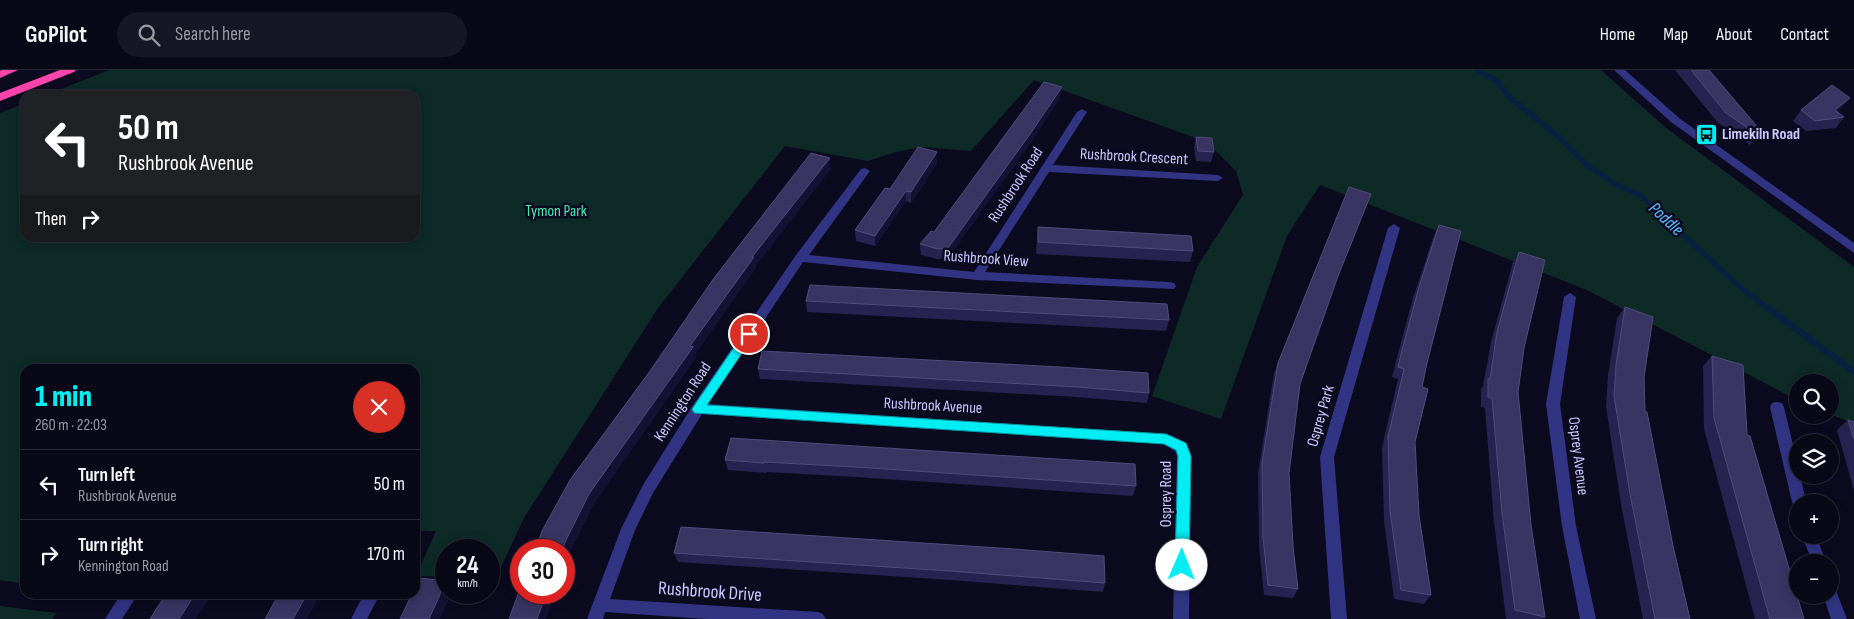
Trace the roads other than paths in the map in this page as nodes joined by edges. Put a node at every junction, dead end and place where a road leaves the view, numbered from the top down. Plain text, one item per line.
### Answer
1 (12, 70) edge
2 (70, 70) edge
3 (1619, 70) edge
4 (0, 75) edge
5 (0, 98) edge
6 (1082, 112) dead end
7 (1047, 168) junction
8 (865, 171) dead end
9 (1218, 178) dead end
10 (1394, 228) dead end
11 (1854, 249) edge
12 (800, 258) junction
13 (977, 276) junction
14 (1170, 286) dead end
15 (1570, 297) dead end
16 (1778, 407) dead end
17 (698, 409) junction
18 (1166, 439) joint
19 (1797, 494) edge
20 (127, 599) edge
21 (369, 599) edge
22 (1834, 604) edge
23 (598, 612) edge
24 (113, 619) edge
25 (359, 619) edge
26 (818, 619) edge
27 (1181, 619) edge
28 (1339, 619) edge
29 (1588, 619) edge
30 (1839, 619) edge

1 - 4 highway
2 - 5 highway
3 - 11 street
6 - 7 street, Rushbrook Road
7 - 9 street, Rushbrook Crescent
7 - 13 street, Rushbrook Road
8 - 12 street, Kennington Road
10 - 28 street, Osprey Park
12 - 13 street, Rushbrook View
12 - 17 street, Kennington Road
13 - 14 street, Rushbrook View
15 - 29 street, Osprey Avenue
16 - 19 street
17 - 18 street, Rushbrook Avenue
17 - 23 street, Kennington Road
18 - 27 street, Osprey Road
20 - 24 street
21 - 25 street
22 - 30 street
23 - 26 street, Rushbrook Drive

